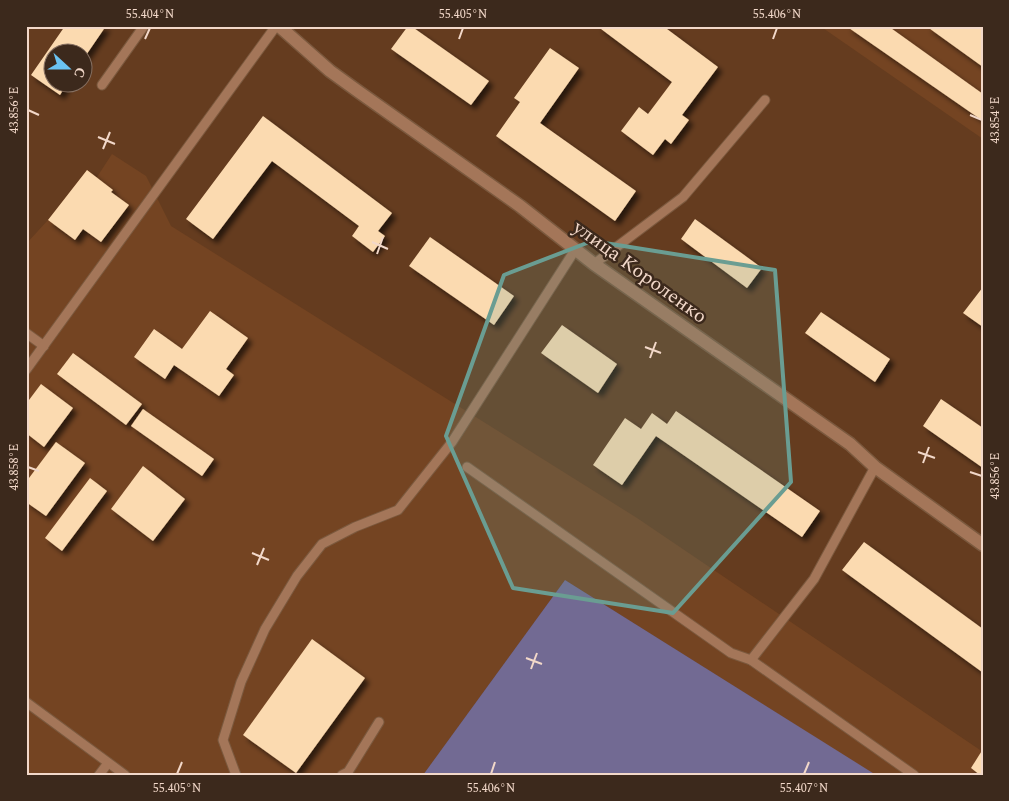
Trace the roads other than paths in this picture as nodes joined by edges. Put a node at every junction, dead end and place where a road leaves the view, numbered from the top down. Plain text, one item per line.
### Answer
1 (144, 26) edge
2 (278, 26) edge
3 (102, 85) dead end
4 (765, 100) dead end
5 (575, 250) junction
6 (594, 264) junction
7 (26, 333) edge
8 (44, 346) junction
9 (26, 370) edge
10 (875, 466) junction
11 (467, 467) dead end
12 (983, 545) edge
13 (751, 660) junction
14 (26, 702) edge
15 (379, 722) dead end
16 (108, 763) junction
17 (99, 775) edge
18 (125, 775) edge
19 (236, 775) edge
20 (342, 775) edge
21 (914, 775) edge

1 - 3 lane
2 - 5 street, улица Короленко
2 - 8 lane
4 - 6 lane
5 - 6 street, улица Короленко
5 - 19 lane
6 - 10 street, улица Короленко
7 - 8 lane
8 - 9 lane
10 - 12 street, улица Короленко
10 - 13 lane
11 - 13 lane
13 - 21 lane
14 - 16 lane
15 - 20 lane
16 - 17 lane
16 - 18 lane

